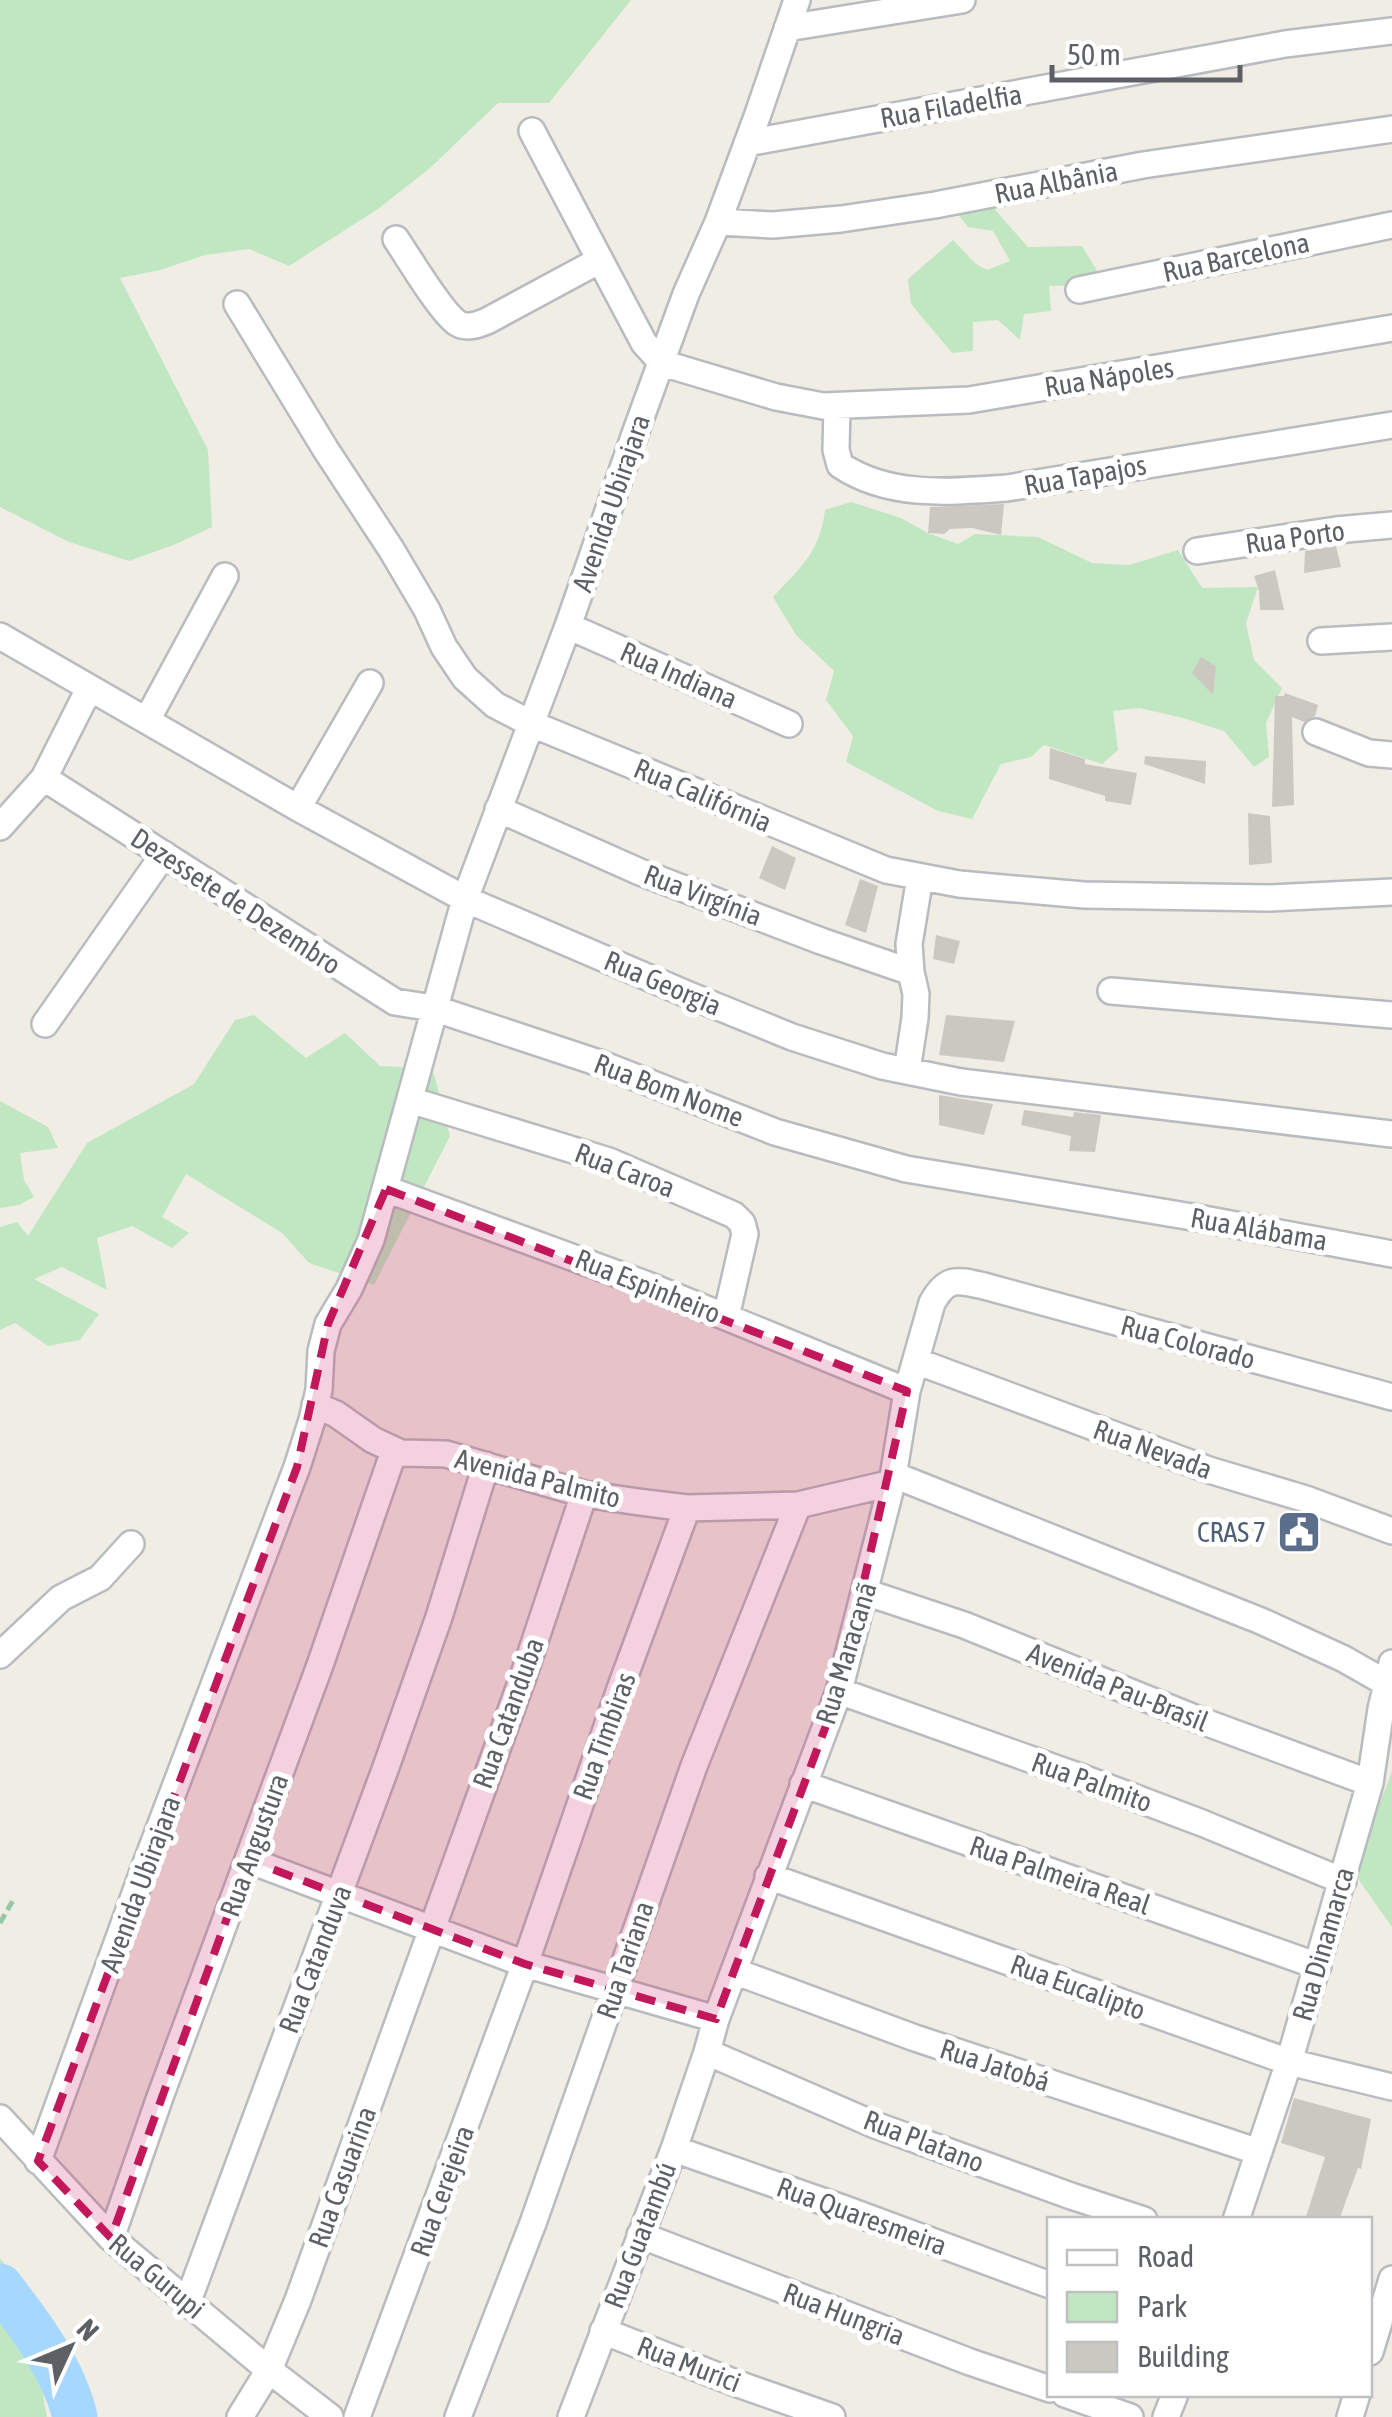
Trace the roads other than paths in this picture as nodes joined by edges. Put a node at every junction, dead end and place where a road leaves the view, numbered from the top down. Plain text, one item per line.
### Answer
1 (797, 0) edge
2 (962, 0) edge
3 (787, 28) junction
4 (1392, 31) edge
5 (1392, 129) edge
6 (532, 131) dead end
7 (747, 143) junction
8 (718, 222) junction
9 (1392, 225) edge
10 (396, 239) dead end
11 (600, 260) junction
12 (1079, 290) dead end
13 (237, 304) dead end
14 (1392, 328) edge
15 (662, 362) junction
16 (830, 406) junction
17 (1392, 425) edge
18 (1392, 524) edge
19 (1197, 551) dead end
20 (225, 576) dead end
21 (568, 626) junction
22 (0, 636) edge
23 (1392, 637) edge
24 (1322, 642) dead end
25 (370, 683) dead end
26 (89, 689) junction
27 (146, 720) junction
28 (532, 724) junction
29 (789, 724) dead end
30 (1316, 732) dead end
31 (1392, 754) edge
32 (44, 778) junction
33 (298, 808) junction
34 (498, 809) junction
35 (0, 827) edge
36 (164, 854) junction
37 (920, 876) junction
38 (1392, 892) edge
39 (465, 899) junction
40 (911, 972) junction
41 (1111, 991) dead end
42 (434, 1008) junction
43 (1392, 1015) edge
44 (45, 1024) dead end
45 (907, 1071) junction
46 (410, 1100) junction
47 (1392, 1134) edge
48 (386, 1189) junction
49 (1125, 1207) joint
50 (1392, 1254) edge
51 (984, 1286) joint
52 (726, 1317) junction
53 (916, 1361) junction
54 (907, 1391) junction
55 (1392, 1397) edge
56 (315, 1405) junction
57 (394, 1451) junction
58 (486, 1466) junction
59 (893, 1479) junction
60 (584, 1494) junction
61 (798, 1505) junction
62 (687, 1508) junction
63 (1392, 1531) edge
64 (130, 1544) dead end
65 (865, 1592) junction
66 (0, 1655) edge
67 (838, 1690) junction
68 (1388, 1691) edge
69 (803, 1784) junction
70 (1370, 1784) junction
71 (248, 1860) junction
72 (768, 1876) junction
73 (1342, 1881) junction
74 (340, 1894) junction
75 (430, 1930) junction
76 (525, 1964) junction
77 (1318, 1966) junction
78 (734, 1971) junction
79 (613, 1990) junction
80 (716, 2019) junction
81 (707, 2052) junction
82 (1289, 2062) junction
83 (1392, 2087) edge
84 (0, 2118) edge
85 (674, 2149) junction
86 (1258, 2152) junction
87 (38, 2161) junction
88 (1135, 2217) edge
89 (1237, 2217) edge
90 (640, 2235) junction
91 (111, 2238) junction
92 (1392, 2279) edge
93 (1047, 2284) edge
94 (188, 2301) junction
95 (603, 2331) junction
96 (1378, 2347) edge
97 (269, 2370) junction
98 (1047, 2388) edge
99 (1073, 2397) edge
100 (240, 2417) edge
101 (330, 2417) edge
102 (357, 2417) edge
103 (458, 2417) edge
104 (572, 2417) edge
105 (832, 2417) edge
106 (1130, 2417) edge

1 - 3 street, Avenida Ubirajara
2 - 3 street
3 - 7 street, Avenida Ubirajara
4 - 7 street, Rua Filadelfia
5 - 8 street, Rua Albânia
6 - 11 street
7 - 8 street, Avenida Ubirajara
8 - 15 street, Avenida Ubirajara
9 - 12 street, Rua Barcelona
10 - 11 street
11 - 15 street
13 - 28 street, Rua Califórnia
14 - 16 street, Rua Nápoles
15 - 16 street, Rua Nápoles
15 - 21 street, Avenida Ubirajara
16 - 17 street, Rua Tapajos
18 - 19 street, Rua Porto
20 - 27 street
21 - 28 street, Avenida Ubirajara
21 - 29 street, Rua Indiana
22 - 26 street, Rua Georgia
23 - 24 street
25 - 33 street
26 - 27 street, Rua Georgia
26 - 32 street
27 - 33 street, Rua Georgia
28 - 34 street, Avenida Ubirajara
28 - 37 street, Rua Califórnia
30 - 31 street
32 - 35 street
32 - 36 street, Dezessete de Dezembro
33 - 39 street, Rua Georgia
34 - 39 street, Avenida Ubirajara
34 - 40 street, Rua Virgínia
36 - 42 street, Dezessete de Dezembro
36 - 44 street
37 - 38 street, Rua Califórnia
37 - 40 street
39 - 42 street, Avenida Ubirajara
39 - 45 street, Rua Georgia
40 - 45 street
41 - 43 street
42 - 46 street, Avenida Ubirajara
42 - 49 street, Rua Bom Nome
45 - 47 street, Rua Georgia
46 - 48 street, Avenida Ubirajara
46 - 52 street, Rua Caroa
48 - 52 street, Rua Espinheiro
48 - 56 street, Avenida Ubirajara
49 - 50 street, Rua Alábama
51 - 53 street, Rua Maracanã
51 - 55 street, Rua Colorado
52 - 54 street, Rua Espinheiro
53 - 54 street, Rua Maracanã
53 - 63 street, Rua Nevada
54 - 59 street, Rua Maracanã
56 - 57 street, Avenida Palmito
56 - 87 street, Avenida Ubirajara
57 - 58 street, Avenida Palmito
57 - 71 street, Rua Angustura
58 - 60 street, Avenida Palmito
58 - 74 street, Rua Catanduva
59 - 61 street, Avenida Palmito
59 - 65 street, Rua Maracanã
59 - 68 street
60 - 62 street, Avenida Palmito
60 - 75 street, Rua Catanduba
61 - 62 street, Avenida Palmito
61 - 79 street, Rua Tariana
62 - 76 street, Rua Timbiras
64 - 66 street
65 - 67 street, Rua Maracanã
65 - 70 street, Avenida Pau-Brasil
67 - 69 street, Rua Maracanã
67 - 73 street, Rua Palmito
68 - 70 street, Rua Dinamarca
69 - 72 street, Rua Maracanã
69 - 77 street, Rua Palmeira Real
70 - 73 street, Rua Dinamarca
71 - 74 street
71 - 91 street, Rua Angustura
72 - 78 street, Rua Maracanã
72 - 82 street, Rua Eucalipto
73 - 77 street, Rua Dinamarca
74 - 75 street
74 - 94 street, Rua Catanduva
75 - 76 street
75 - 97 street, Rua Casuarina
76 - 79 street
76 - 102 street, Rua Cerejeira
77 - 82 street, Rua Dinamarca
78 - 80 street, Rua Maracanã
78 - 86 street, Rua Jatobá
79 - 80 street
79 - 103 street, Rua Tariana
80 - 81 street, Rua Maracanã
81 - 85 street, Rua Guatambú
81 - 88 street, Rua Platano
82 - 83 street, Rua Eucalipto
82 - 86 street, Rua Dinamarca
84 - 87 street, Rua Gurupi
85 - 90 street, Rua Guatambú
85 - 93 street, Rua Quaresmeira
86 - 89 street, Rua Dinamarca
87 - 91 street, Rua Gurupi
90 - 95 street, Rua Guatambú
90 - 98 street, Rua Hungria
91 - 94 street, Rua Gurupi
92 - 96 street
94 - 97 street, Rua Gurupi
95 - 104 street, Rua Guatambú
95 - 105 street, Rua Murici
97 - 100 street, Rua Casuarina
97 - 101 street, Rua Gurupi
99 - 106 street

